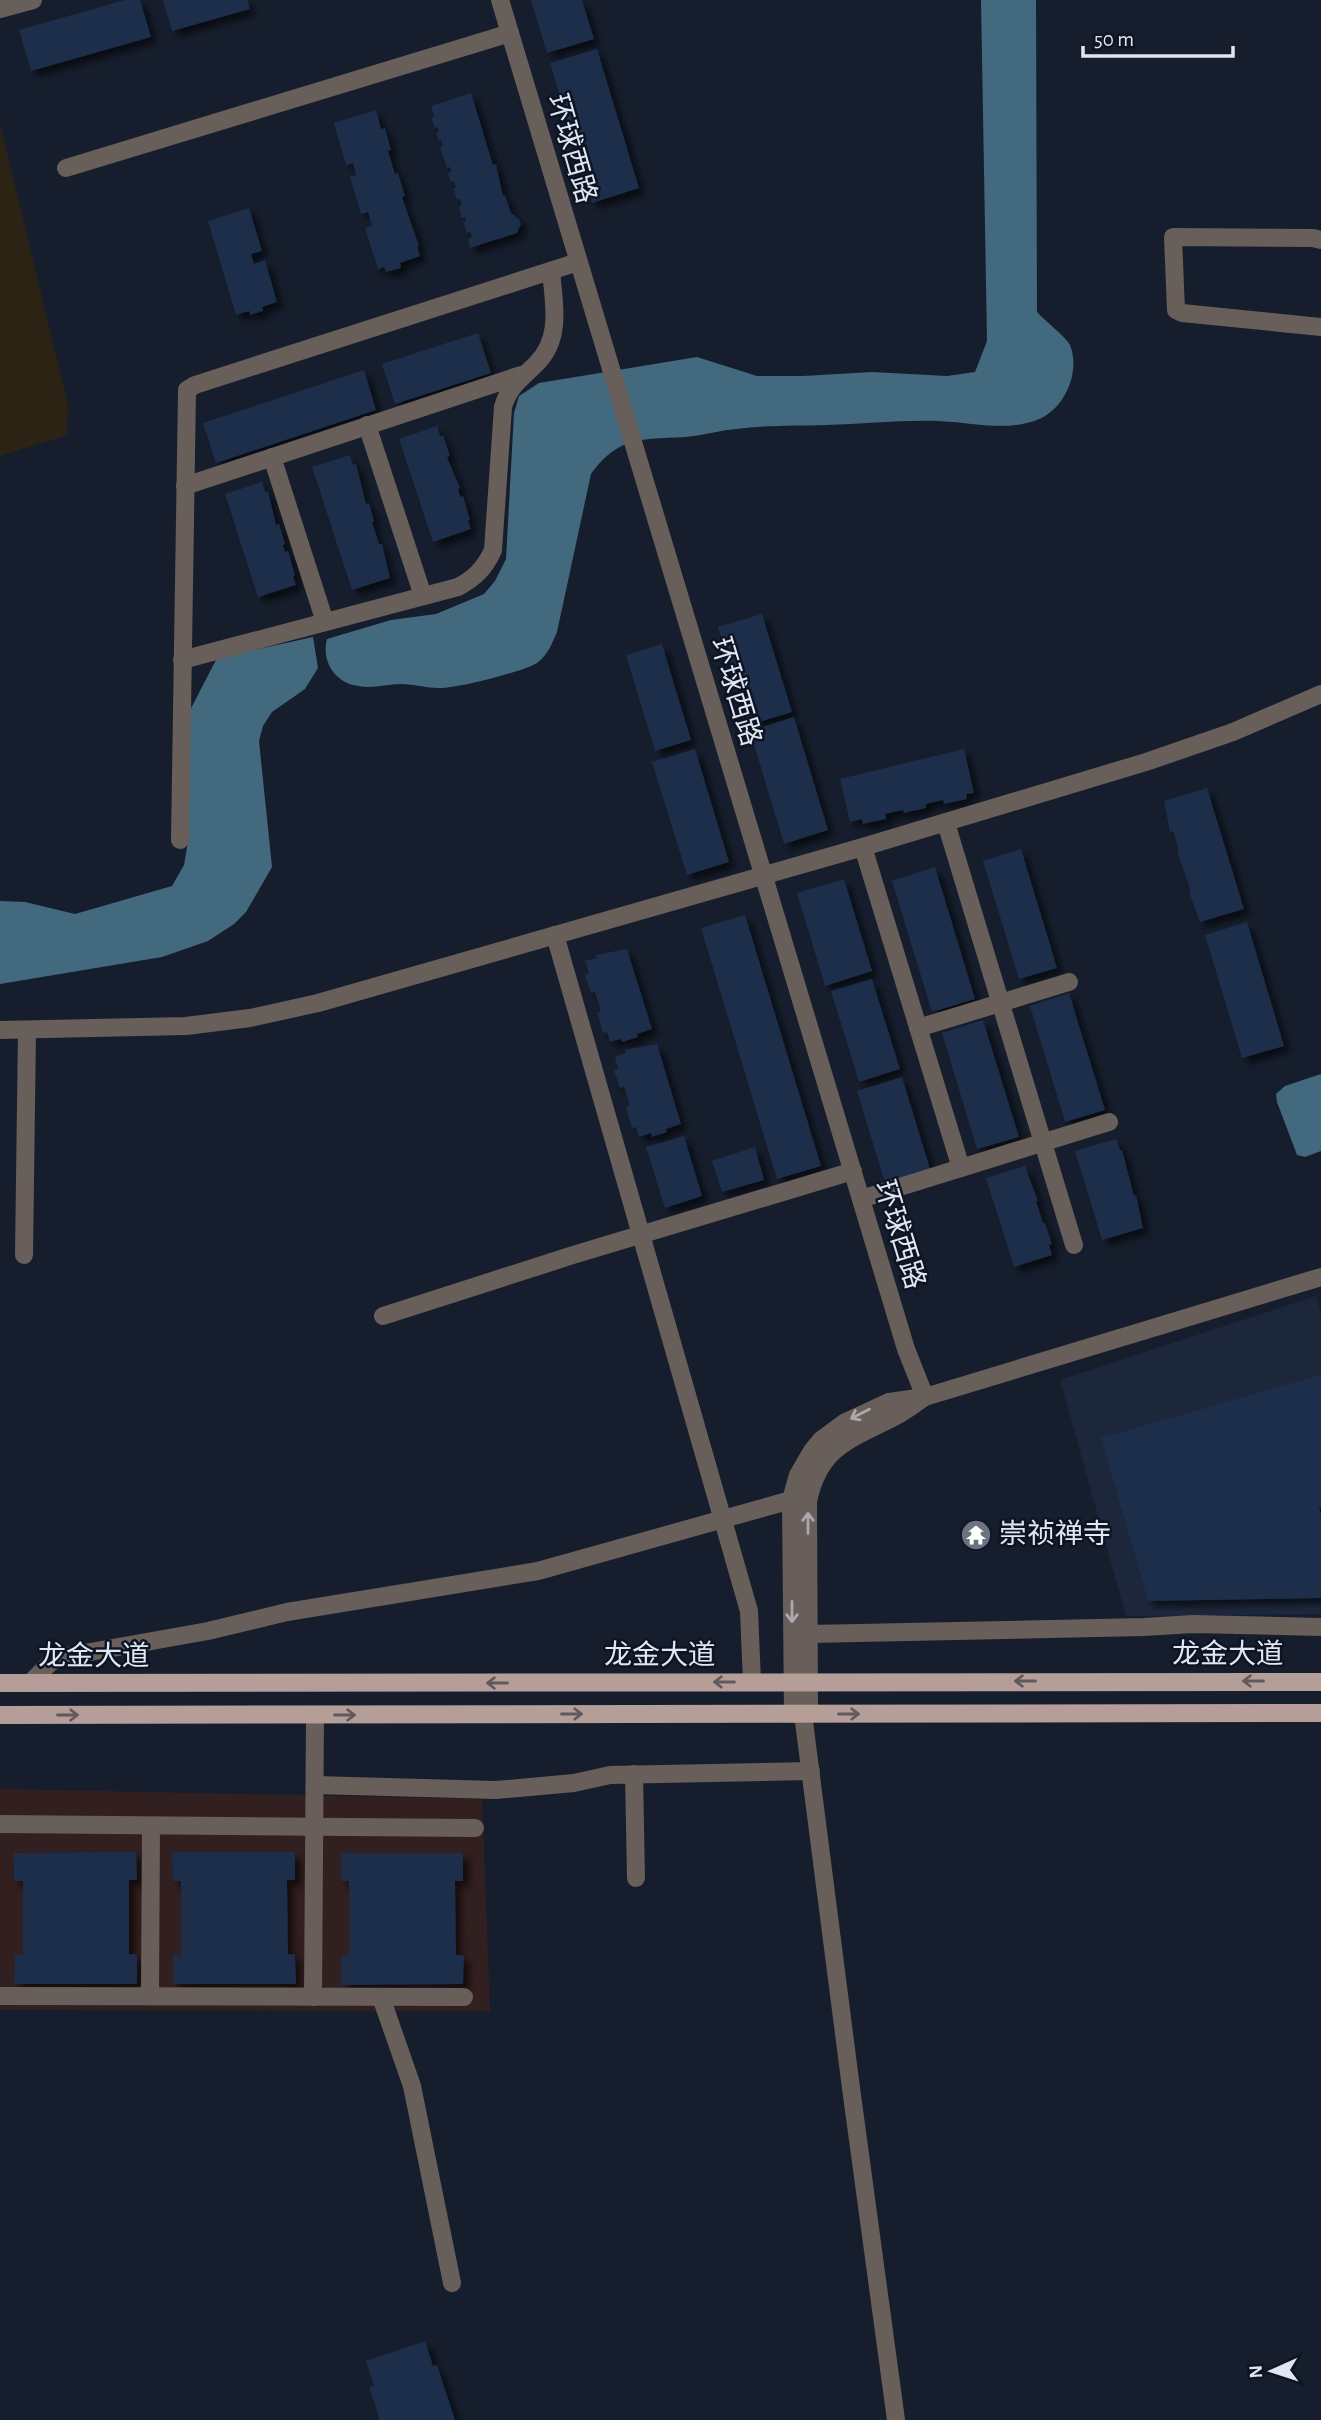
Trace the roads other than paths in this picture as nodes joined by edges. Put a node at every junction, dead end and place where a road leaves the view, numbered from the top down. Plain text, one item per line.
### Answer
1 (33, 0) edge
2 (500, 0) edge
3 (0, 9) edge
4 (510, 33) junction
5 (66, 168) dead end
6 (1321, 240) edge
7 (578, 262) junction
8 (551, 271) junction
9 (1321, 327) edge
10 (524, 374) junction
11 (368, 425) junction
12 (272, 457) junction
13 (185, 486) junction
14 (423, 596) junction
15 (325, 622) junction
16 (182, 660) junction
17 (1321, 694) edge
18 (946, 823) junction
19 (180, 839) dead end
20 (863, 847) junction
21 (763, 876) junction
22 (555, 935) junction
23 (1069, 982) dead end
24 (1001, 1003) junction
25 (918, 1028) junction
26 (0, 1030) edge
27 (27, 1030) junction
28 (1110, 1122) dead end
29 (1043, 1142) junction
30 (961, 1168) junction
31 (853, 1171) junction
32 (861, 1199) junction
33 (641, 1234) junction
34 (1074, 1245) dead end
35 (23, 1255) dead end
36 (1321, 1277) edge
37 (383, 1316) dead end
38 (925, 1397) junction
39 (791, 1500) junction
40 (723, 1518) junction
41 (1321, 1627) edge
42 (809, 1634) junction
43 (752, 1682) junction
44 (801, 1682) junction
45 (1321, 1682) edge
46 (0, 1683) edge
47 (30, 1683) junction
48 (1321, 1713) edge
49 (802, 1714) junction
50 (0, 1715) edge
51 (315, 1715) junction
52 (811, 1771) junction
53 (634, 1774) junction
54 (315, 1784) junction
55 (0, 1824) edge
56 (151, 1825) junction
57 (314, 1827) junction
58 (475, 1828) dead end
59 (636, 1878) dead end
60 (0, 1996) edge
61 (150, 1996) junction
62 (313, 1997) junction
63 (381, 1997) junction
64 (464, 1997) dead end
65 (452, 2283) dead end
66 (896, 2420) edge

1 - 3 street
2 - 4 street, 环球西路
4 - 5 street
4 - 7 street, 环球西路
6 - 9 street
7 - 8 street
7 - 21 street, 环球西路
8 - 10 street
8 - 13 street
10 - 11 street
10 - 14 street
11 - 12 street
11 - 14 street
12 - 13 street
12 - 15 street
13 - 16 street
14 - 15 street
15 - 16 street
16 - 19 street
17 - 18 street
18 - 20 street
18 - 24 street
20 - 21 street
20 - 25 street
21 - 22 street
21 - 31 street, 环球西路
22 - 27 street
22 - 33 street
23 - 24 street
24 - 25 street
24 - 29 street
25 - 30 street
26 - 27 street
27 - 35 street
28 - 29 street
29 - 30 street
29 - 34 street
30 - 32 street
31 - 32 street, 环球西路
31 - 33 street
32 - 38 street, 环球西路
33 - 37 street
33 - 40 street
36 - 38 street
38 -> 39 street
42 -> 38 street
39 - 40 street
39 -> 44 street
40 - 43 street
40 - 47 street
41 - 42 street
42 - 44 street
43 - 44 main road, 龙金大道
43 -> 47 main road, 龙金大道
45 -> 44 main road, 龙金大道
44 - 49 street
46 - 47 main road, 龙金大道
49 -> 48 main road, 龙金大道
51 -> 49 main road, 龙金大道
49 - 52 street
50 -> 51 main road, 龙金大道
51 - 54 street
52 - 53 street
52 - 66 street
53 - 54 street
53 - 59 street
54 - 57 street
55 - 56 street
56 - 57 street
56 - 61 street
57 - 58 street
57 - 62 street
60 - 61 street
61 - 62 street
62 - 63 street
63 - 64 street
63 - 65 street

